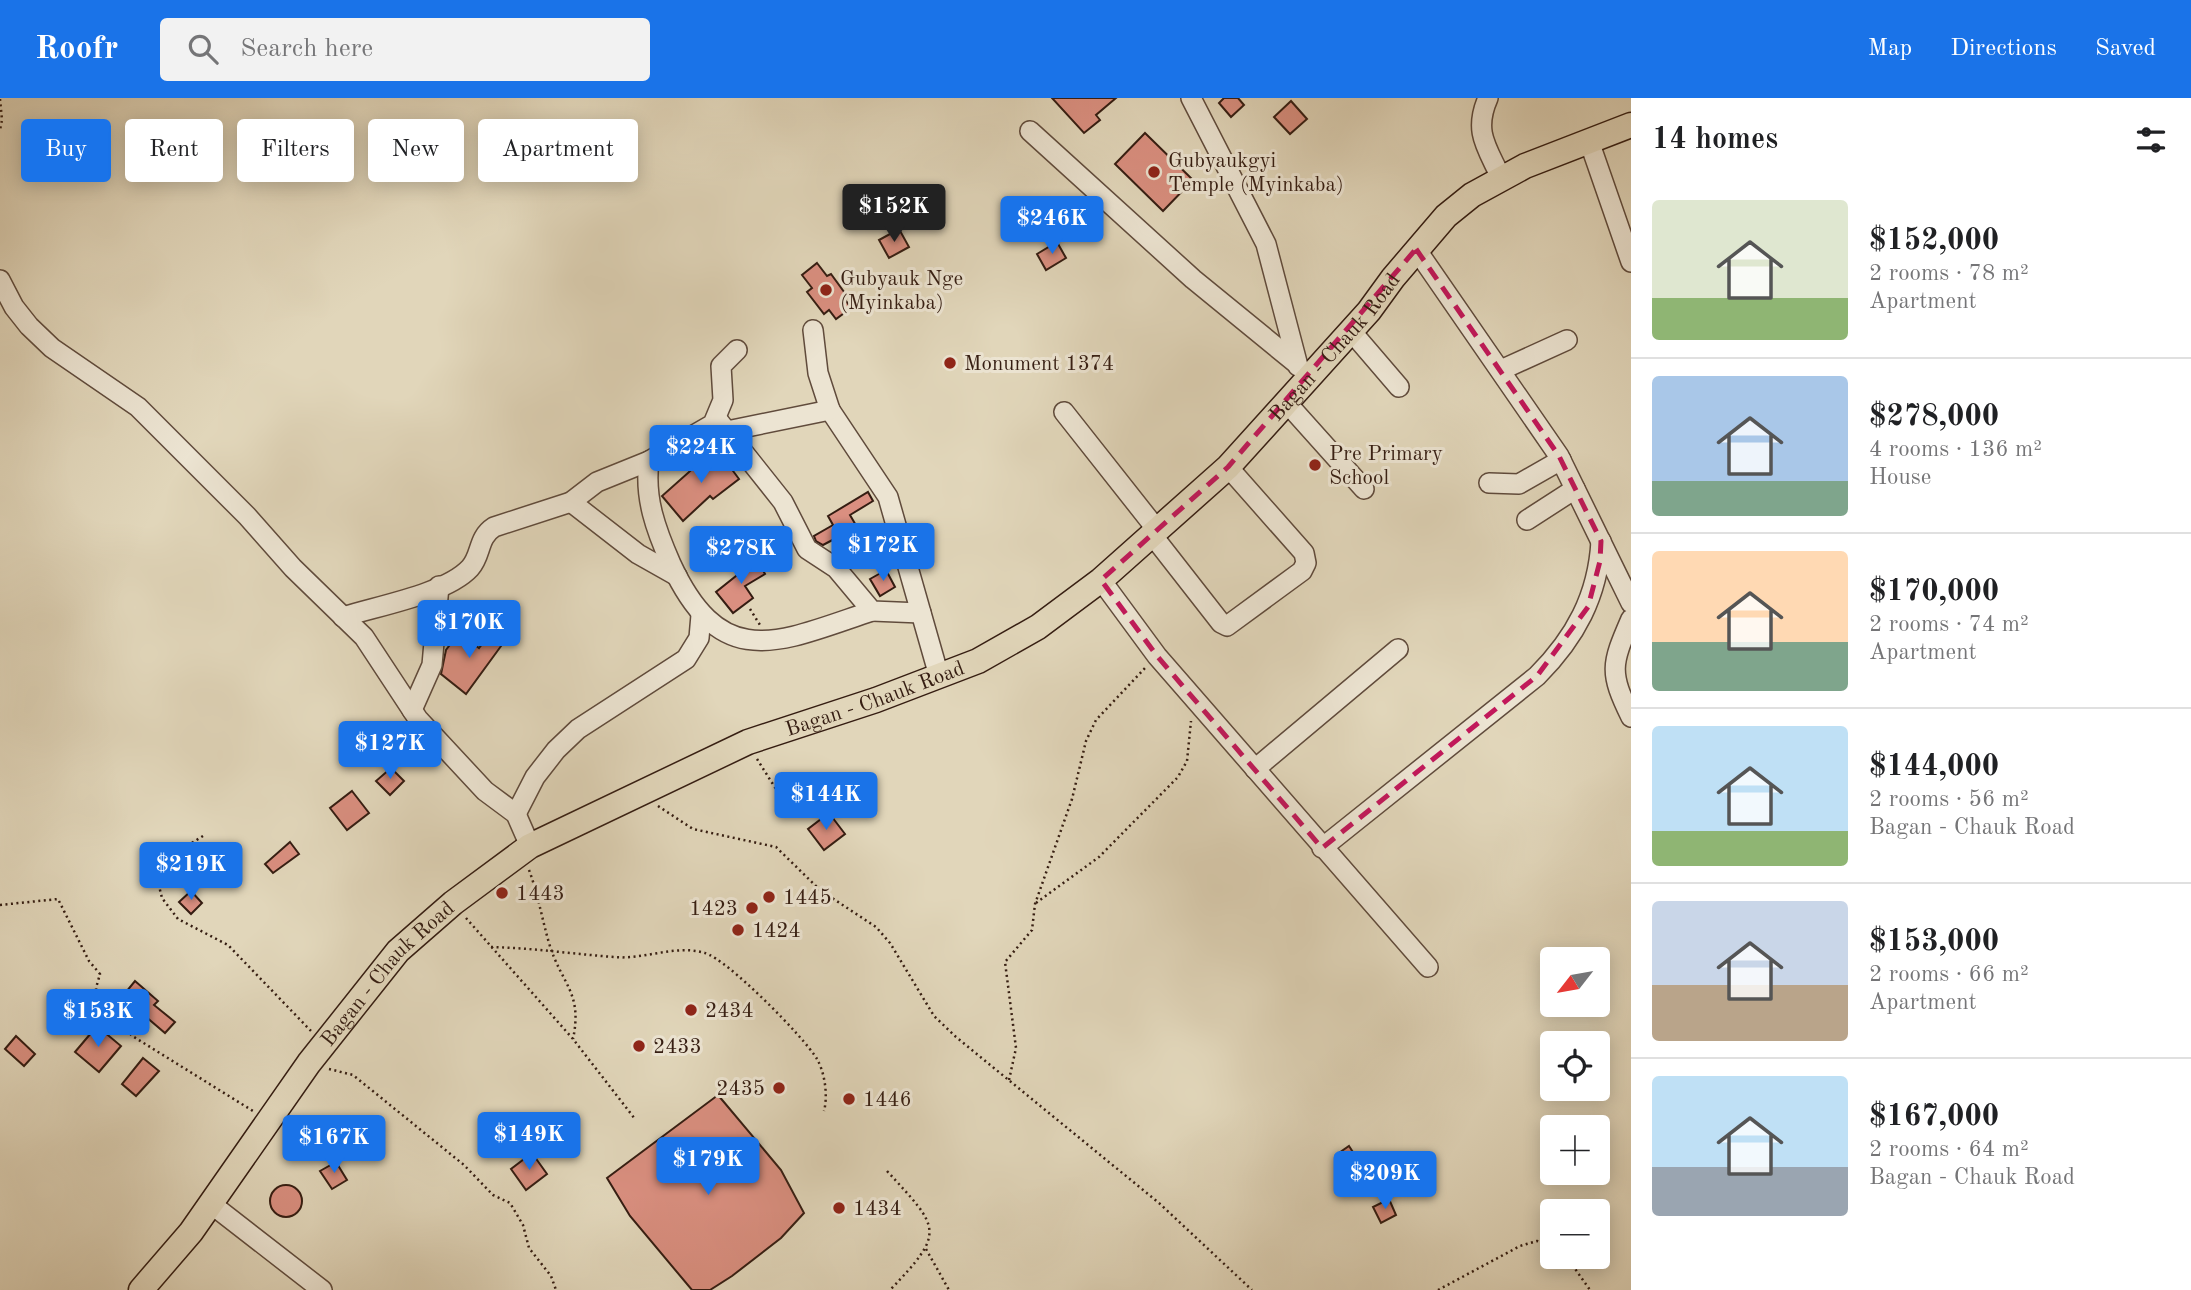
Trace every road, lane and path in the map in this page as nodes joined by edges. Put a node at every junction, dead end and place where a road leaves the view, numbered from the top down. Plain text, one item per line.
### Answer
1 (1191, 98) edge
2 (1488, 98) edge
3 (0, 99) edge
4 (1631, 125) edge
5 (0, 130) edge
6 (1030, 131) dead end
7 (1588, 141) junction
8 (1501, 178) junction
9 (1416, 249) junction
10 (1631, 262) edge
11 (0, 280) edge
12 (813, 330) dead end
13 (1351, 331) junction
14 (1567, 341) dead end
15 (737, 350) dead end
16 (1500, 370) junction
17 (1300, 374) junction
18 (1399, 387) dead end
19 (1286, 402) junction
20 (830, 410) junction
21 (1065, 412) dead end
22 (722, 425) junction
23 (1561, 460) junction
24 (649, 461) junction
25 (1228, 467) junction
26 (1489, 483) dead end
27 (1364, 489) dead end
28 (1575, 489) junction
29 (571, 502) junction
30 (1527, 520) dead end
31 (1155, 533) junction
32 (1601, 541) junction
33 (677, 576) junction
34 (1101, 580) junction
35 (439, 586) junction
36 (1631, 603) edge
37 (872, 611) junction
38 (921, 612) junction
39 (701, 615) junction
40 (343, 617) junction
41 (1631, 619) edge
42 (1398, 649) dead end
43 (1157, 656) junction
44 (939, 676) junction
45 (1194, 697) junction
46 (415, 715) junction
47 (1631, 718) edge
48 (748, 742) junction
49 (360, 765) dead end
50 (1255, 769) junction
51 (642, 793) junction
52 (516, 814) junction
53 (802, 817) dead end
54 (203, 836) dead end
55 (526, 848) junction
56 (1322, 848) junction
57 (453, 903) junction
58 (1035, 904) junction
59 (0, 905) edge
60 (491, 947) junction
61 (552, 952) junction
62 (1428, 967) dead end
63 (573, 1039) junction
64 (316, 1054) junction
65 (1009, 1080) junction
66 (824, 1111) dead end
67 (635, 1119) dead end
68 (267, 1121) junction
69 (887, 1171) dead end
70 (209, 1203) junction
71 (191, 1232) junction
72 (1540, 1242) edge
73 (926, 1249) junction
74 (1575, 1269) edge
75 (141, 1290) edge
76 (160, 1290) edge
77 (322, 1290) edge
78 (556, 1290) edge
79 (890, 1290) edge
80 (949, 1290) edge
81 (1252, 1290) edge
82 (1438, 1290) edge
83 (1590, 1290) edge

1 - 17 street
2 - 8 street
3 - 5 path
4 - 7 main road, Bagan - Chauk Road
6 - 17 street
7 - 8 main road, Bagan - Chauk Road
7 - 10 street
8 - 9 main road, Bagan - Chauk Road
9 - 13 main road, Bagan - Chauk Road
9 - 16 street
11 - 40 street
12 - 20 street
13 - 17 main road, Bagan - Chauk Road
13 - 18 street
14 - 16 street
15 - 22 street
16 - 23 street
17 - 19 main road, Bagan - Chauk Road
19 - 25 main road, Bagan - Chauk Road
19 - 27 street
20 - 22 street
20 - 38 street
21 - 31 street
22 - 24 street
22 - 37 street
23 - 26 street
23 - 28 street
24 - 29 street
24 - 33 street
25 - 31 main road, Bagan - Chauk Road
25 - 31 street
28 - 30 street
28 - 32 street
29 - 33 street
29 - 35 street
31 - 34 main road, Bagan - Chauk Road
32 - 36 street
32 - 56 street
33 - 39 street
34 - 43 street
34 - 44 main road, Bagan - Chauk Road
35 - 40 street
35 - 46 street
37 - 38 street
37 - 39 street
38 - 44 street
39 - 52 street
40 - 46 street
41 - 47 street
42 - 50 street
43 - 45 street
43 - 58 path
44 - 48 main road, Bagan - Chauk Road
45 - 50 street
45 - 58 path
46 - 49 path
46 - 52 street
48 - 51 main road, Bagan - Chauk Road
48 - 53 path
50 - 56 street
51 - 55 main road, Bagan - Chauk Road
51 - 65 path
52 - 55 street
54 - 64 path
55 - 57 main road, Bagan - Chauk Road
55 - 61 path
56 - 62 street
57 - 60 path
57 - 64 main road, Bagan - Chauk Road
58 - 65 path
59 - 68 path
60 - 61 path
60 - 63 path
61 - 63 path
61 - 66 path
63 - 67 path
64 - 68 main road, Bagan - Chauk Road
64 - 78 path
65 - 81 path
68 - 70 main road, Bagan - Chauk Road
69 - 73 path
70 - 71 main road, Bagan - Chauk Road
70 - 77 street
71 - 75 main road, Bagan - Chauk Road
71 - 76 main road
72 - 82 path
73 - 79 path
73 - 80 path
74 - 83 path

